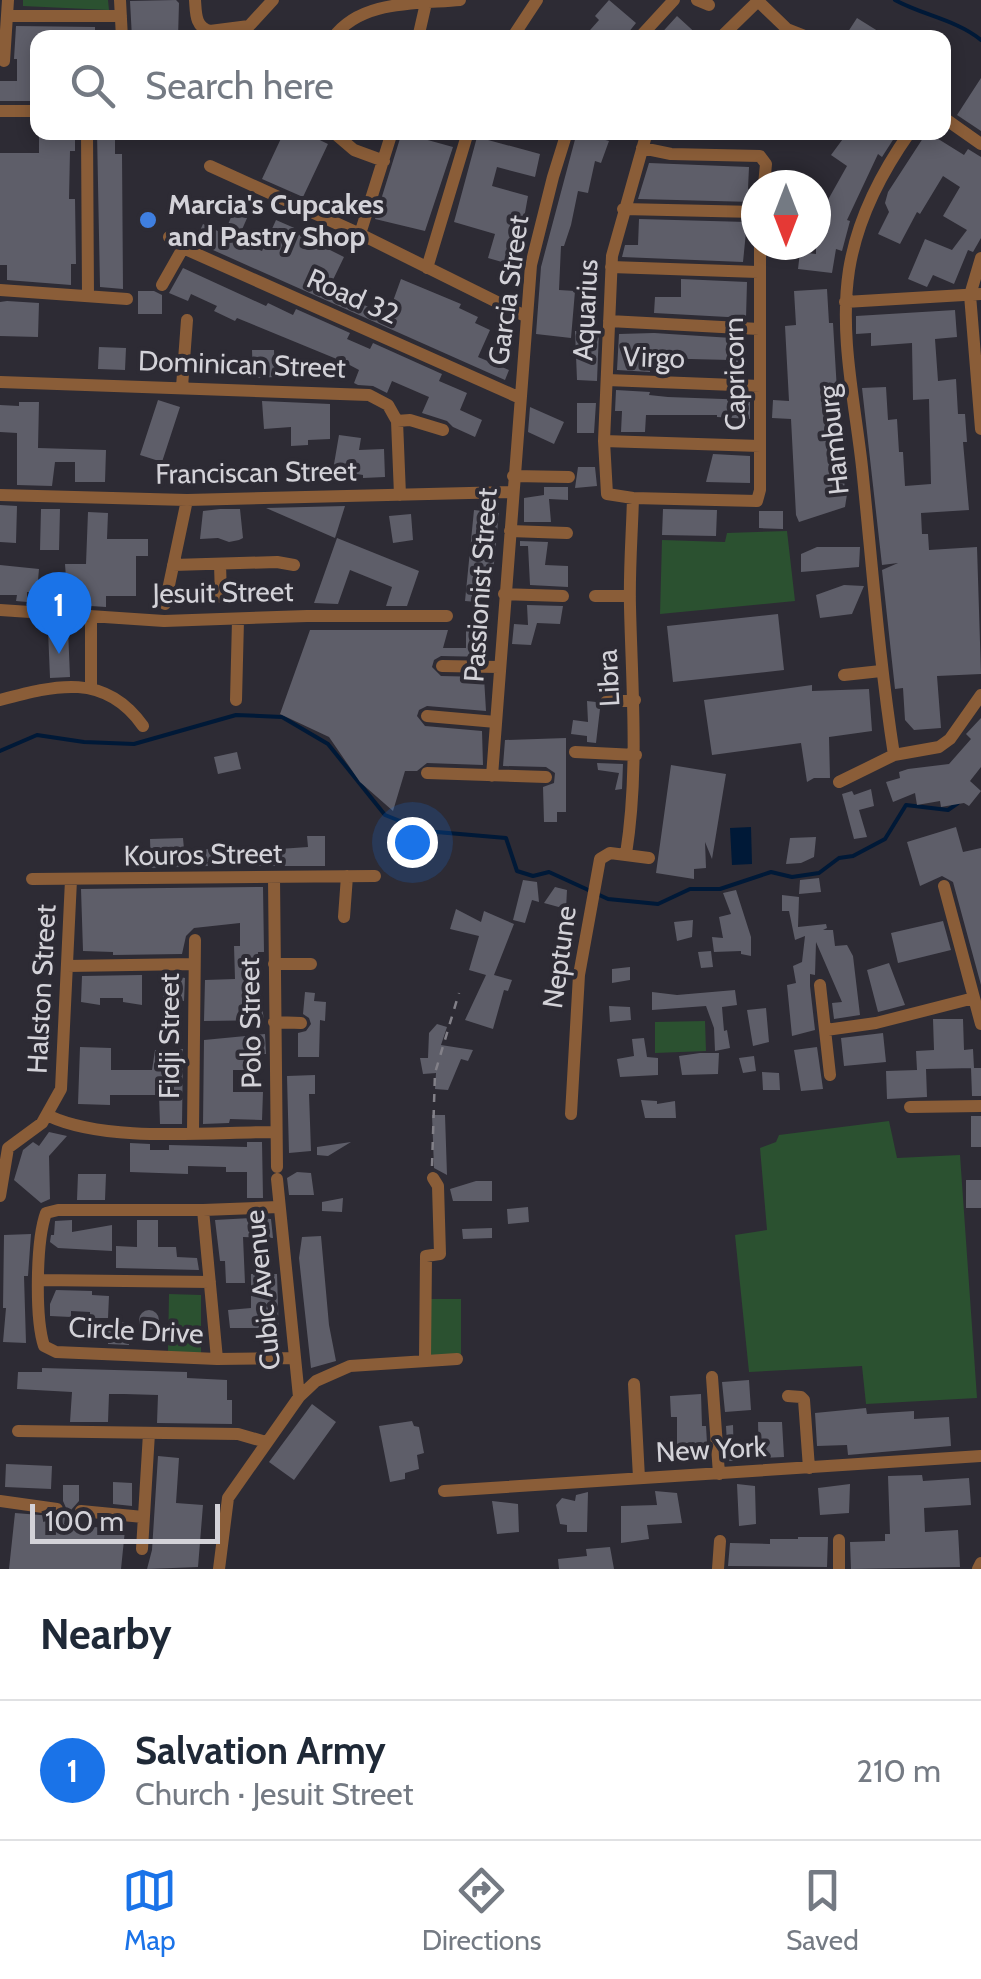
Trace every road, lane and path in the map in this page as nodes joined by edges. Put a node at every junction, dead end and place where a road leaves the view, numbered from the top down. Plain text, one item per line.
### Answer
1 (8, 0) edge
2 (120, 0) edge
3 (195, 0) edge
4 (273, 0) edge
5 (460, 0) edge
6 (537, 0) edge
7 (674, 0) edge
8 (758, 0) edge
9 (426, 3) junction
10 (7, 16) junction
11 (121, 16) junction
12 (122, 30) edge
13 (204, 30) edge
14 (227, 30) edge
15 (342, 30) edge
16 (420, 30) edge
17 (517, 30) edge
18 (646, 30) edge
19 (728, 30) edge
20 (789, 30) edge
21 (4, 61) dead end
22 (0, 111) edge
23 (30, 111) edge
24 (951, 123) edge
25 (87, 140) edge
26 (342, 140) edge
27 (390, 140) edge
28 (466, 140) edge
29 (566, 140) edge
30 (644, 140) edge
31 (904, 140) edge
32 (981, 144) edge
33 (642, 148) junction
34 (384, 161) junction
35 (210, 166) dead end
36 (764, 170) edge
37 (623, 208) junction
38 (741, 212) edge
39 (360, 234) junction
40 (169, 237) dead end
41 (183, 248) junction
42 (981, 258) edge
43 (759, 260) edge
44 (611, 267) junction
45 (427, 268) junction
46 (758, 272) junction
47 (162, 285) dead end
48 (0, 290) edge
49 (975, 294) edge
50 (88, 296) junction
51 (127, 299) dead end
52 (845, 302) junction
53 (527, 316) junction
54 (186, 320) dead end
55 (609, 321) junction
56 (759, 329) junction
57 (607, 380) junction
58 (0, 382) edge
59 (760, 386) junction
60 (182, 387) junction
61 (520, 398) junction
62 (398, 421) junction
63 (981, 429) edge
64 (442, 430) dead end
65 (604, 441) junction
66 (760, 446) junction
67 (513, 476) junction
68 (569, 477) dead end
69 (512, 492) junction
70 (400, 494) junction
71 (0, 495) edge
72 (633, 498) junction
73 (186, 500) junction
74 (510, 531) junction
75 (568, 533) dead end
76 (220, 564) junction
77 (173, 565) junction
78 (294, 565) dead end
79 (504, 594) junction
80 (562, 596) dead end
81 (596, 596) dead end
82 (630, 596) junction
83 (221, 597) dead end
84 (165, 604) dead end
85 (0, 610) edge
86 (92, 616) junction
87 (447, 616) dead end
88 (238, 620) junction
89 (442, 666) dead end
90 (499, 667) junction
91 (881, 671) junction
92 (844, 675) dead end
93 (91, 687) junction
94 (981, 695) edge
95 (0, 700) edge
96 (236, 700) dead end
97 (635, 700) junction
98 (606, 702) dead end
99 (427, 716) dead end
100 (496, 722) junction
101 (143, 726) dead end
102 (574, 752) dead end
103 (636, 755) junction
104 (894, 755) junction
105 (427, 773) dead end
106 (492, 776) junction
107 (546, 777) dead end
108 (839, 782) dead end
109 (626, 854) junction
110 (649, 858) dead end
111 (346, 876) junction
112 (375, 876) dead end
113 (274, 878) junction
114 (32, 879) dead end
115 (70, 880) junction
116 (944, 886) dead end
117 (344, 917) dead end
118 (195, 940) dead end
119 (194, 964) junction
120 (274, 964) junction
121 (311, 964) dead end
122 (67, 966) junction
123 (820, 985) dead end
124 (459, 994) dead end
125 (974, 998) junction
126 (274, 1022) junction
127 (301, 1023) dead end
128 (981, 1024) edge
129 (826, 1030) junction
130 (830, 1075) dead end
131 (981, 1106) edge
132 (910, 1107) dead end
133 (572, 1114) dead end
134 (48, 1116) junction
135 (194, 1132) junction
136 (276, 1132) junction
137 (4, 1147) edge
138 (277, 1173) joint
139 (433, 1178) joint
140 (0, 1196) edge
141 (278, 1207) junction
142 (203, 1210) junction
143 (40, 1280) junction
144 (210, 1282) junction
145 (294, 1358) junction
146 (217, 1359) junction
147 (457, 1359) dead end
148 (425, 1360) junction
149 (712, 1377) dead end
150 (634, 1384) dead end
151 (788, 1396) dead end
152 (299, 1397) junction
153 (18, 1431) dead end
154 (149, 1432) junction
155 (266, 1442) junction
156 (981, 1456) edge
157 (809, 1468) junction
158 (718, 1474) junction
159 (639, 1478) junction
160 (444, 1491) dead end
161 (0, 1501) edge
162 (57, 1509) dead end
163 (81, 1511) dead end
164 (144, 1517) junction
165 (839, 1540) dead end
166 (720, 1542) dead end
167 (142, 1548) dead end
168 (219, 1569) edge
169 (718, 1569) edge
170 (839, 1569) edge

1 - 10 street
2 - 11 street
3 - 13 street
4 - 14 street
5 - 9 street
6 - 17 street
7 - 18 street
8 - 19 street
8 - 20 street
9 - 15 street
9 - 16 street
10 - 11 street
10 - 21 street
11 - 12 street
22 - 23 street
24 - 32 street
25 - 50 street
26 - 34 street
27 - 34 street
28 - 45 street
29 - 53 street, Garcia Street
30 - 33 street, Aquarius
31 - 52 street, Hamburg
33 - 36 street
33 - 37 street, Aquarius
34 - 39 street
35 - 39 street
37 - 38 street
37 - 44 street, Aquarius
39 - 45 street
40 - 41 street, Road 32
41 - 47 street
41 - 61 street, Road 32
42 - 49 street
43 - 46 street, Capricorn
44 - 46 street
44 - 55 street, Aquarius
45 - 53 street
46 - 56 street, Capricorn
48 - 50 street
49 - 52 street
49 - 63 street
50 - 51 street
52 - 91 street, Hamburg
53 - 61 street, Garcia Street
54 - 60 street
55 - 56 street
55 - 57 street, Aquarius
56 - 59 street, Capricorn
57 - 59 street, Virgo
57 - 65 street, Aquarius
58 - 60 street, Dominican Street
59 - 66 street, Capricorn
60 - 62 street, Dominican Street
61 - 67 street, Passionist Street
62 - 64 street
62 - 70 street
65 - 66 street
65 - 72 street, Aquarius
66 - 72 street, Capricorn
67 - 68 street
67 - 69 street, Passionist Street
69 - 70 street, Franciscan Street
69 - 74 street, Passionist Street
70 - 73 street, Franciscan Street
71 - 73 street, Franciscan Street
72 - 82 street, Libra
73 - 77 street
74 - 75 street
74 - 79 street, Passionist Street
76 - 77 street
76 - 78 street
76 - 83 street
77 - 84 street
79 - 80 street
79 - 90 street, Passionist Street
81 - 82 street
82 - 97 street, Libra
85 - 86 street, Jesuit Street
86 - 88 street, Jesuit Street
86 - 93 street
87 - 88 street, Jesuit Street
88 - 96 street
89 - 90 street
90 - 100 street, Passionist Street
91 - 92 street
91 - 104 street, Hamburg
93 - 95 street
93 - 101 street
94 - 104 street
97 - 98 street
97 - 103 street, Libra
99 - 100 street
100 - 106 street, Passionist Street
102 - 103 street
103 - 109 street, Libra
104 - 108 street
105 - 106 street
106 - 107 street
109 - 110 street
109 - 133 street, Neptune
111 - 112 street, Kouros Street
111 - 113 street, Kouros Street
111 - 117 street
113 - 115 street, Kouros Street
113 - 120 street, Polo Street
114 - 115 street, Kouros Street
115 - 122 street, Halston Street
116 - 125 street
118 - 119 street, Fidji Street
119 - 122 street
119 - 135 street, Fidji Street
120 - 121 street
120 - 126 street, Polo Street
122 - 134 street, Halston Street
123 - 129 street
124 - 139 path
125 - 128 street
125 - 129 street
126 - 127 street
126 - 136 street, Polo Street
129 - 130 street
131 - 132 street
134 - 135 street
134 - 137 street
135 - 136 street
136 - 138 street, Polo Street
137 - 140 street
138 - 141 street, Cubic Avenue
139 - 148 street
141 - 142 street, Circle Drive
141 - 145 street, Cubic Avenue
142 - 143 street, Circle Drive
142 - 144 street
143 - 144 street
143 - 146 street, Circle Drive
144 - 146 street
145 - 146 street, Circle Drive
145 - 152 street, Cubic Avenue
147 - 148 street
148 - 152 street
149 - 158 street
150 - 159 street
151 - 157 street
152 - 155 street
153 - 154 street
154 - 155 street
154 - 164 street
155 - 168 street
156 - 157 street, New York
157 - 158 street, New York
158 - 159 street, New York
159 - 160 street, New York
161 - 162 street
163 - 164 street
164 - 167 street
165 - 170 street
166 - 169 street

